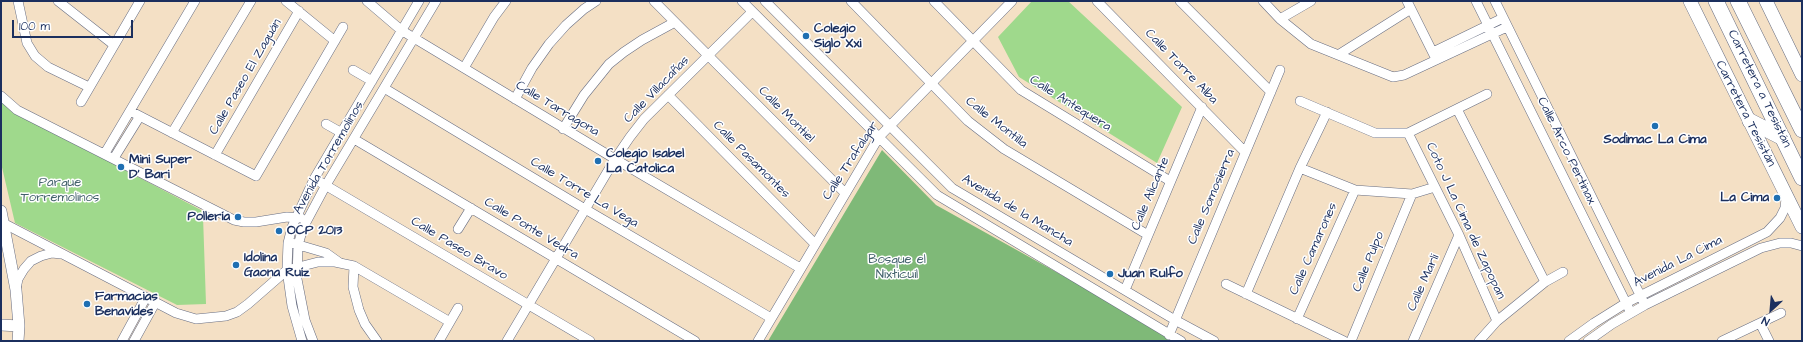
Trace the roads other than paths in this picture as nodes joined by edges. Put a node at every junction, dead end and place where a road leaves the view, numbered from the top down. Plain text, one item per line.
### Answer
1 (18, 1) edge
2 (58, 1) edge
3 (195, 1) edge
4 (251, 1) edge
5 (286, 1) edge
6 (367, 1) edge
7 (419, 1) edge
8 (436, 1) edge
9 (506, 1) edge
10 (596, 1) edge
11 (654, 1) edge
12 (742, 1) edge
13 (765, 1) edge
14 (852, 1) edge
15 (934, 1) edge
16 (1012, 1) edge
17 (1097, 1) edge
18 (1180, 1) edge
19 (1263, 1) edge
20 (1311, 1) edge
21 (1476, 1) edge
22 (1495, 1) edge
23 (1690, 1) edge
24 (1716, 1) edge
25 (1738, 1) edge
26 (1766, 1) edge
27 (138, 2) edge
28 (1409, 5) edge
29 (299, 11) junction
30 (752, 12) junction
31 (1280, 19) junction
32 (675, 22) junction
33 (1505, 22) junction
34 (343, 27) dead end
35 (1490, 29) junction
36 (401, 30) junction
37 (414, 38) junction
38 (973, 40) junction
39 (335, 41) junction
40 (114, 45) junction
41 (1338, 55) junction
42 (708, 56) junction
43 (1434, 56) junction
44 (464, 68) junction
45 (353, 70) dead end
46 (1280, 70) dead end
47 (1802, 75) edge
48 (372, 81) junction
49 (932, 84) junction
50 (89, 87) junction
51 (384, 88) junction
52 (1271, 92) junction
53 (1487, 94) dead end
54 (668, 95) junction
55 (1, 96) edge
56 (515, 99) junction
57 (1300, 101) dead end
58 (81, 102) dead end
59 (1202, 107) junction
60 (1457, 109) junction
61 (130, 111) junction
62 (1327, 112) junction
63 (140, 116) junction
64 (1750, 121) junction
65 (326, 124) dead end
66 (889, 126) junction
67 (564, 129) junction
68 (1802, 130) edge
69 (172, 133) junction
70 (342, 133) junction
71 (1408, 133) junction
72 (879, 137) junction
73 (1783, 138) junction
74 (354, 139) junction
75 (1246, 152) junction
76 (105, 153) junction
77 (215, 155) junction
78 (114, 158) junction
79 (615, 159) junction
80 (1300, 168) junction
81 (1802, 178) edge
82 (314, 179) junction
83 (1170, 181) junction
84 (326, 186) junction
85 (1435, 188) junction
86 (1355, 190) junction
87 (845, 193) junction
88 (1412, 194) junction
89 (1786, 198) junction
90 (471, 208) junction
91 (585, 210) junction
92 (1, 211) edge
93 (296, 216) junction
94 (307, 220) junction
95 (3, 223) junction
96 (1802, 227) edge
97 (458, 229) dead end
98 (1148, 235) junction
99 (1459, 235) junction
100 (288, 243) junction
101 (815, 244) junction
102 (1743, 244) junction
103 (298, 245) junction
104 (1802, 246) edge
105 (64, 254) junction
106 (1748, 254) junction
107 (556, 259) junction
108 (340, 263) junction
109 (354, 266) junction
110 (296, 267) junction
111 (800, 268) junction
112 (287, 270) junction
113 (1563, 272) dead end
114 (1545, 282) junction
115 (1226, 284) dead end
116 (16, 290) junction
117 (1125, 290) junction
118 (1246, 294) junction
119 (1641, 295) junction
120 (146, 297) junction
121 (155, 303) junction
122 (1626, 303) junction
123 (528, 305) junction
124 (1646, 305) junction
125 (458, 308) dead end
126 (1781, 312) dead end
127 (1631, 313) junction
128 (771, 318) junction
129 (1297, 319) junction
130 (1175, 320) junction
131 (1497, 321) junction
132 (450, 322) junction
133 (1760, 323) junction
134 (1, 325) edge
135 (19, 326) junction
136 (1169, 335) junction
137 (124, 340) edge
138 (1482, 340) edge
139 (18, 341) edge
140 (134, 341) edge
141 (302, 341) edge
142 (313, 341) edge
143 (377, 341) edge
144 (439, 341) edge
145 (507, 341) edge
146 (590, 341) edge
147 (695, 341) edge
148 (758, 341) edge
149 (1181, 341) edge
150 (1214, 341) edge
151 (1344, 341) edge
152 (1351, 341) edge
153 (1413, 341) edge
154 (1569, 341) edge
155 (1588, 341) edge
156 (1722, 341) edge
157 (1769, 341) edge

1 - 50 street
2 - 40 street
3 - 61 street
4 - 69 street
5 - 29 street
6 - 36 street, Calle Tarragona
7 - 36 street, Avenida Torremolinos
8 - 37 street, Avenida Torremolinos
9 - 44 street
10 - 56 street
11 - 32 street, Calle Montiel
12 - 30 street
13 - 66 street, Avenida de la Mancha
14 - 49 street, Calle Montilla
15 - 38 street, Calle Antequera
16 - 38 street, Calle Trafalgar
17 - 59 street, Calle Torre Alba
18 - 52 street
19 - 31 street
20 - 31 street
21 - 35 street, Calle Arco Pertinax
22 - 33 street, Calle Arco Pertinax
23 - 64 main road, Carretera Tesistán
24 - 73 main road, Carretera a Tesistán
25 - 68 main road, Carretera a Tesistán
26 - 47 main road
27 - 40 street
28 - 41 street
28 - 43 street
29 - 39 street
29 - 77 street, Calle Paseo El Zaguán
30 - 42 street, Calle Villacañas
30 - 72 street
31 - 41 street
32 - 42 street, Calle Montiel
32 - 67 street
33 - 35 street
33 - 119 street, Calle Arco Pertinax
34 - 39 street
35 - 43 street
35 - 122 street, Calle Arco Pertinax
36 - 37 street, Calle Tarragona
36 - 48 street, Avenida Torremolinos
37 - 44 street, Calle Tarragona
37 - 51 street, Avenida Torremolinos
38 - 49 street, Calle Trafalgar
38 - 83 street, Calle Antequera
39 - 77 street
40 - 50 street
41 - 43 street
42 - 54 street, Calle Villacañas
42 - 87 street, Calle Montiel
44 - 56 street, Calle Tarragona
45 - 48 street
46 - 52 street, Calle Somosierra
48 - 70 street, Avenida Torremolinos
49 - 66 street, Calle Trafalgar
49 - 98 street, Calle Montilla
50 - 58 street
51 - 74 street, Avenida Torremolinos
51 - 91 street, Calle Torre La Vega
52 - 75 street, Calle Somosierra
53 - 60 street, Coto J La Cima de Zapopan
54 - 79 street, Calle Villacañas
54 - 101 street, Calle Pasamontes
55 - 76 street, Avenida Torremolinos
56 - 67 street, Calle Tarragona
57 - 62 street, Coto J La Cima de Zapopan
59 - 75 street, Calle Torre Alba
59 - 83 street, Calle Alicante
60 - 71 street, Coto J La Cima de Zapopan
60 - 114 street
61 - 63 street
61 - 76 street
62 - 71 street, Coto J La Cima de Zapopan
62 - 80 street
63 - 69 street
63 - 78 street
64 - 73 main road
64 - 89 main road, Carretera Tesistán
65 - 70 street
66 - 72 street, Calle Trafalgar
66 - 117 street, Avenida de la Mancha
67 - 79 street, Calle Tarragona
69 - 77 street
70 - 82 street, Avenida Torremolinos
71 - 85 street, Coto J La Cima de Zapopan
72 - 87 street, Calle Trafalgar
72 - 136 street
73 - 81 main road, Carretera a Tesistán
74 - 84 street, Avenida Torremolinos
74 - 90 street, Calle Ponte Vedra
75 - 130 street, Calle Somosierra
76 - 78 street, Avenida Torremolinos
78 - 93 street, Avenida Torremolinos
79 - 91 street, Calle Villacañas
79 - 111 street, Calle Tarragona
80 - 86 street
80 - 118 street
82 - 84 street, Calle Paseo Bravo
82 - 93 street, Avenida Torremolinos
83 - 98 street, Calle Alicante
84 - 94 street, Avenida Torremolinos
84 - 123 street, Calle Paseo Bravo
85 - 88 street
85 - 99 street, Coto J La Cima de Zapopan
86 - 88 street
86 - 129 street, Calle Camarones
87 - 101 street, Calle Trafalgar
88 - 152 street, Calle Pulpo
89 - 96 main road, Carretera Tesistán
89 - 102 street, Avenida La Cima
90 - 97 street
90 - 107 street, Calle Ponte Vedra
91 - 107 street, Calle Villacañas
91 - 128 street, Calle Torre La Vega
92 - 95 street
93 - 94 street
93 - 100 street, Avenida Torremolinos
94 - 103 street, Avenida Torremolinos
95 - 105 street
95 - 116 street
98 - 117 street, Calle Alicante
99 - 131 street, Coto J La Cima de Zapopan
99 - 153 street, Calle Marlí
100 - 103 street
100 - 112 street, Avenida Torremolinos
101 - 111 street, Calle Trafalgar
102 - 106 street
102 - 119 street, Avenida La Cima
103 - 108 street
103 - 110 street, Avenida Torremolinos
104 - 106 street, Avenida La Cima
105 - 116 street
105 - 120 street
106 - 124 street, Avenida La Cima
107 - 123 street, Calle Villacañas
107 - 147 street, Calle Ponte Vedra
108 - 109 street
108 - 110 street
109 - 132 street
109 - 143 street
110 - 112 street
110 - 142 street, Avenida Torremolinos
111 - 128 street, Calle Trafalgar
112 - 121 street
112 - 141 street, Avenida Torremolinos
113 - 114 street, Coto J La Cima de Zapopan
114 - 131 street, Coto J La Cima de Zapopan
115 - 118 street
116 - 135 street
117 - 130 street, Avenida de la Mancha
118 - 129 street
119 - 122 street, Avenida La Cima
119 - 124 street, Calle Arco Pertinax
120 - 121 street
120 - 137 street
121 - 140 street
122 - 127 street, Calle Arco Pertinax
122 - 154 street, Avenida La Cima
123 - 145 street, Calle Villacañas
123 - 146 street, Calle Paseo Bravo
124 - 127 street, Avenida La Cima
125 - 132 street
126 - 133 street
127 - 155 street, Avenida La Cima
128 - 148 street, Calle Trafalgar
129 - 151 street
130 - 136 street, Calle Somosierra
130 - 150 street, Avenida de la Mancha
131 - 138 street, Coto J La Cima de Zapopan
132 - 144 street
133 - 156 street
133 - 157 street
134 - 135 street
135 - 139 street
136 - 149 street

